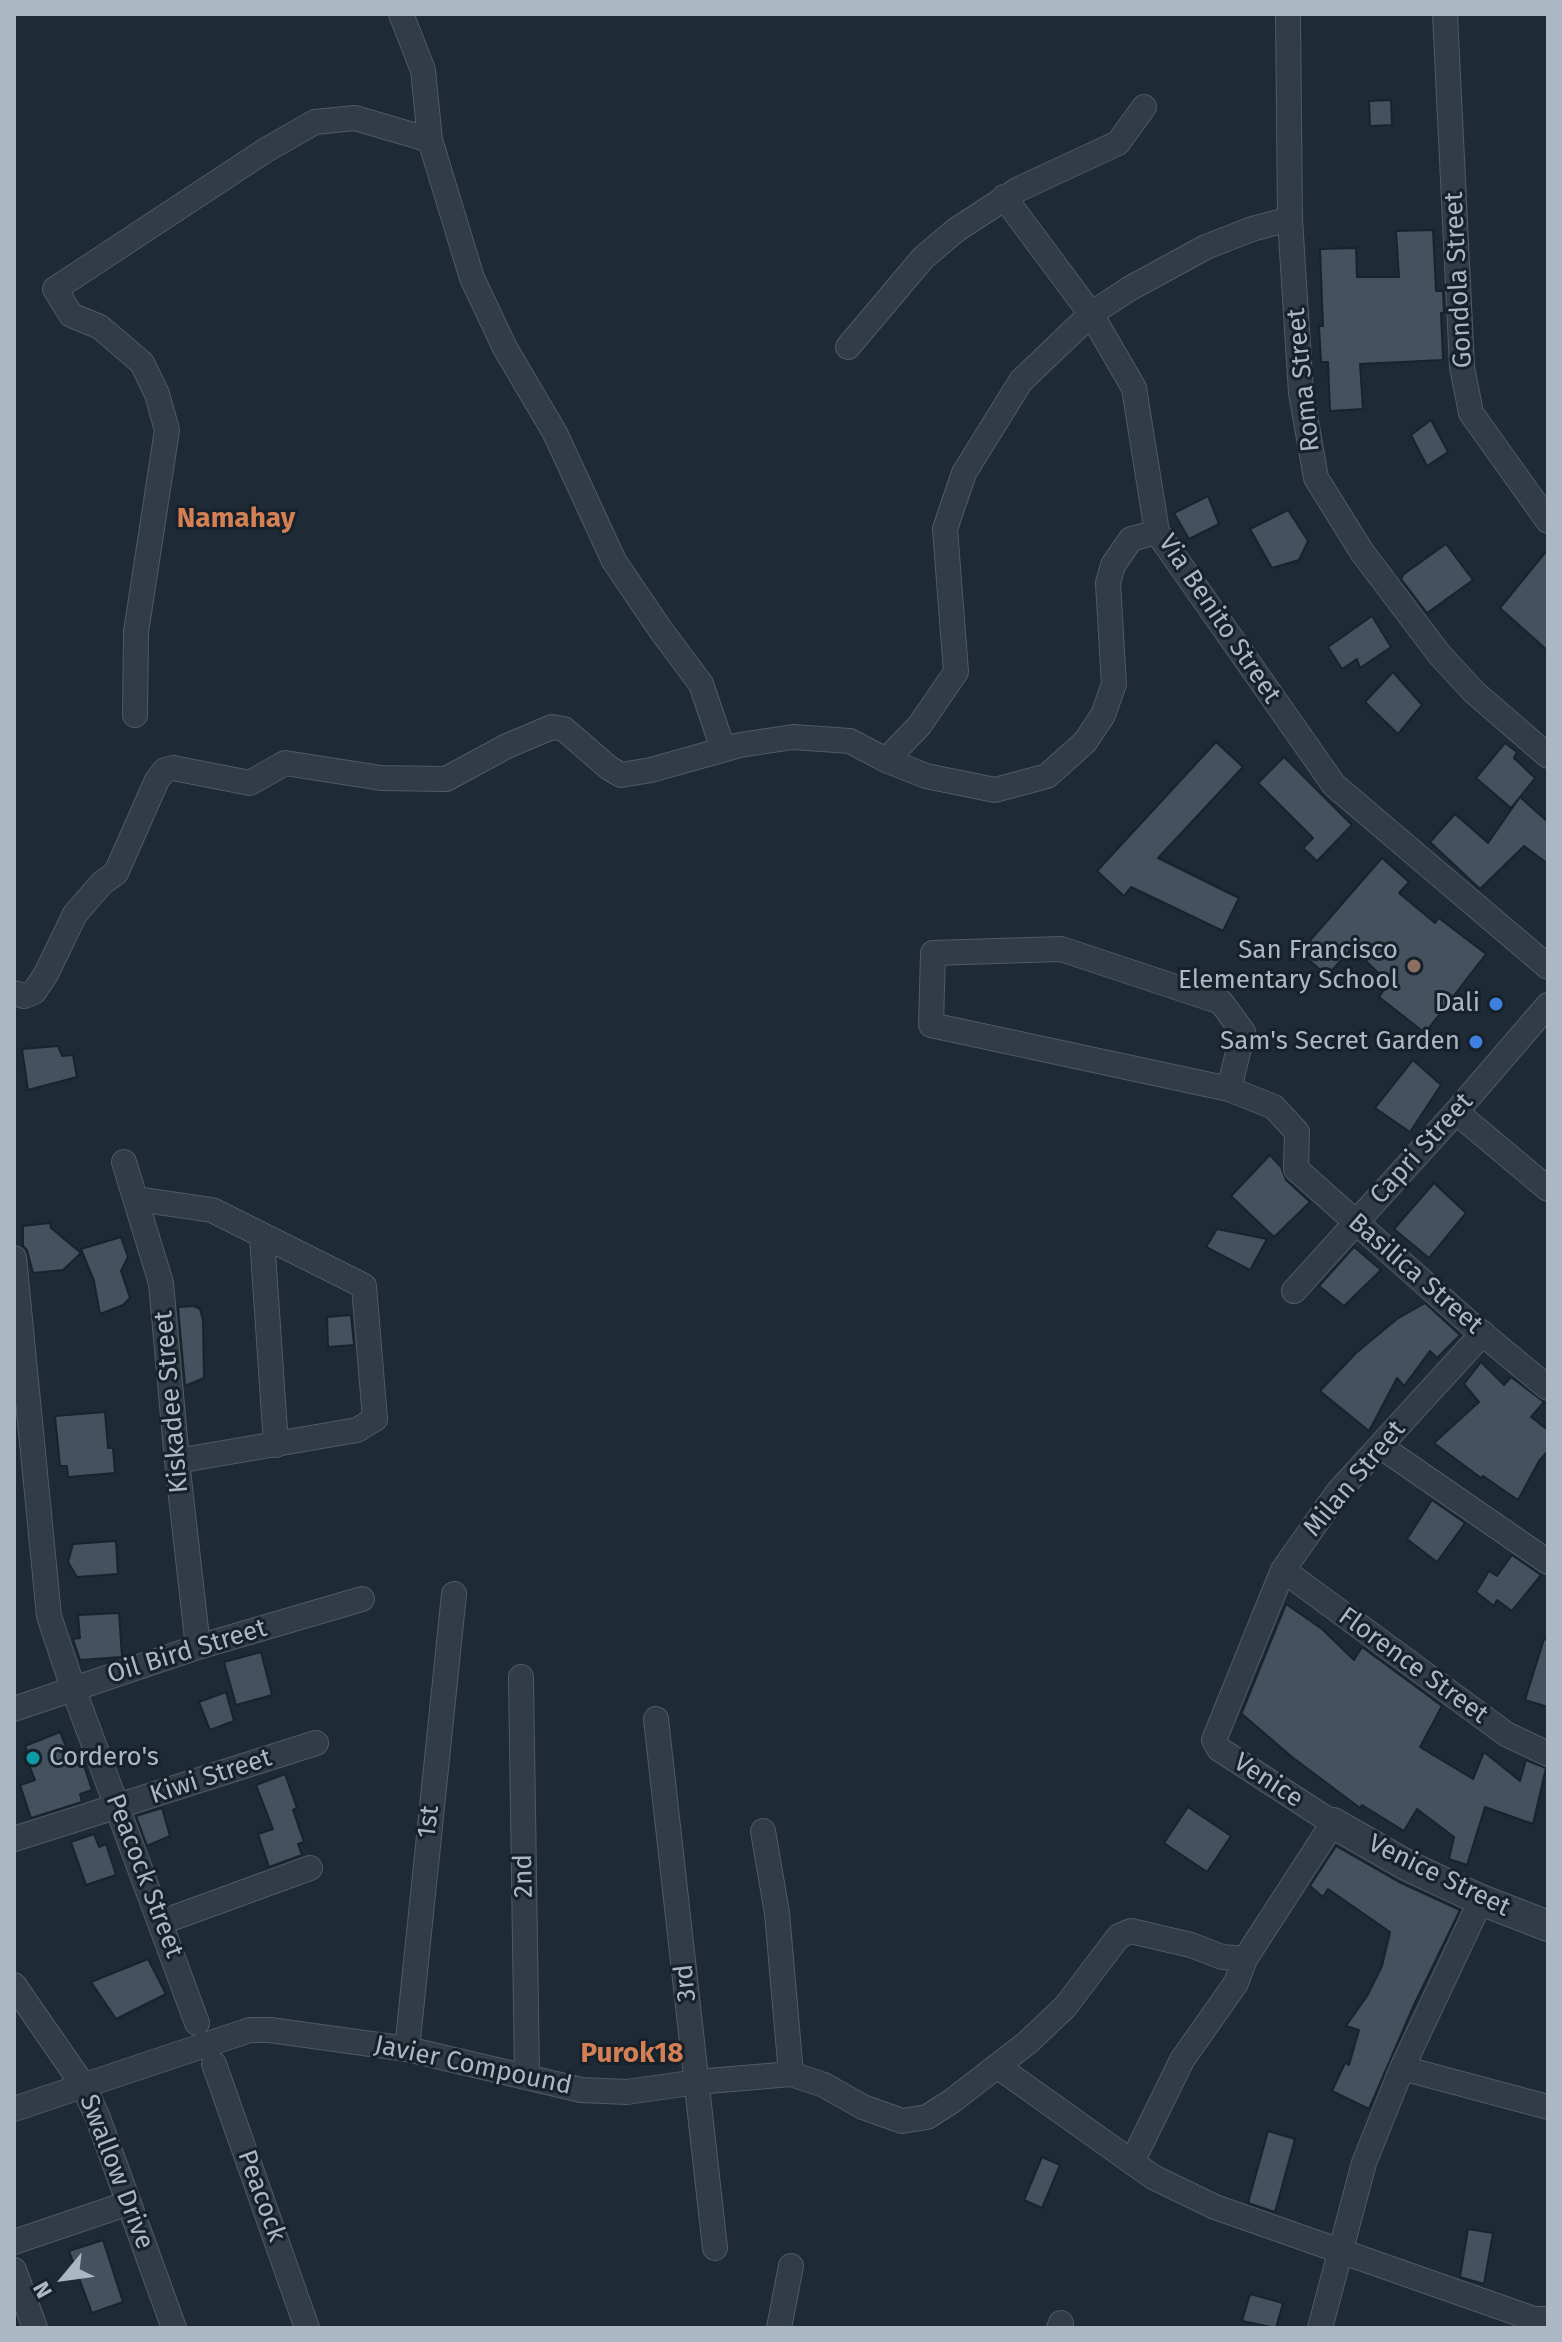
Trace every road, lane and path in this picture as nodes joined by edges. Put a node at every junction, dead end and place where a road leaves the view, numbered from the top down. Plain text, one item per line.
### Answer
1 (401, 14) edge
2 (1288, 14) edge
3 (1445, 14) edge
4 (1144, 107) dead end
5 (430, 140) junction
6 (1004, 197) junction
7 (1290, 219) junction
8 (1091, 314) junction
9 (848, 347) dead end
10 (1548, 521) edge
11 (1157, 532) junction
12 (135, 715) dead end
13 (723, 749) junction
14 (1548, 756) edge
15 (886, 760) junction
16 (1548, 967) edge
17 (14, 993) edge
18 (1548, 1005) edge
19 (1229, 1089) junction
20 (1456, 1112) junction
21 (124, 1162) dead end
22 (1548, 1189) edge
23 (137, 1199) junction
24 (1356, 1223) junction
25 (262, 1237) junction
26 (14, 1258) edge
27 (1294, 1291) dead end
28 (1483, 1333) junction
29 (1548, 1388) edge
30 (276, 1445) junction
31 (1380, 1446) junction
32 (177, 1461) junction
33 (1548, 1562) edge
34 (1283, 1570) junction
35 (454, 1594) dead end
36 (362, 1599) dead end
37 (198, 1647) junction
38 (521, 1677) dead end
39 (73, 1688) junction
40 (14, 1709) edge
41 (656, 1719) dead end
42 (1216, 1731) joint
43 (316, 1743) dead end
44 (1548, 1754) edge
45 (118, 1806) junction
46 (1333, 1823) junction
47 (763, 1831) dead end
48 (14, 1839) edge
49 (310, 1868) dead end
50 (1481, 1900) junction
51 (162, 1922) junction
52 (1548, 1926) edge
53 (1245, 1959) junction
54 (14, 1985) edge
55 (197, 2023) dead end
56 (407, 2049) junction
57 (214, 2064) dead end
58 (997, 2066) junction
59 (1402, 2068) junction
60 (791, 2074) junction
61 (527, 2075) junction
62 (697, 2082) junction
63 (83, 2085) junction
64 (1548, 2107) edge
65 (14, 2109) edge
66 (1132, 2162) junction
67 (129, 2203) junction
68 (14, 2242) edge
69 (715, 2248) dead end
70 (1342, 2250) junction
71 (791, 2266) dead end
72 (14, 2270) edge
73 (1548, 2319) edge
74 (35, 2328) edge
75 (174, 2328) edge
76 (307, 2328) edge
77 (779, 2328) edge
78 (1320, 2328) edge

1 - 5 street
2 - 7 street, Roma Street
3 - 10 street, Gondola Street
4 - 6 street
5 - 12 street
5 - 13 street
6 - 8 street, Via Benito Street
6 - 9 street
7 - 8 street
7 - 14 street, Roma Street
8 - 11 street, Via Benito Street
8 - 15 street
11 - 15 street
11 - 16 street, Via Benito Street
13 - 15 street
13 - 17 street
18 - 20 street, Capri Street
19 - 19 street, Basilica Street
19 - 24 street, Basilica Street
20 - 22 street
20 - 24 street, Capri Street
21 - 23 street, Kiskadee Street
23 - 25 street
23 - 32 street, Kiskadee Street
24 - 27 street, Capri Street
24 - 28 street, Basilica Street
25 - 30 street
25 - 30 street
26 - 39 street, Peacock Street
28 - 29 street, Basilica Street
28 - 31 street, Milan Street
30 - 32 street
31 - 33 street
31 - 34 street, Milan Street
32 - 37 street, Kiskadee Street
34 - 42 street, Milan Street
34 - 44 street, Florence Street
35 - 56 street, 1st
36 - 37 street, Oil Bird Street
37 - 39 street, Oil Bird Street
38 - 61 street, 2nd
39 - 40 street, Oil Bird Street
39 - 45 street, Peacock Street
41 - 62 street, 3rd
42 - 46 street, Venice
43 - 45 street, Kiwi Street
45 - 48 street, Kiwi Street
45 - 51 street, Peacock Street
46 - 50 street, Venice Street
46 - 53 street
47 - 60 street
49 - 51 street
50 - 52 street, Venice Street
50 - 59 street
51 - 55 street, Peacock Street
53 - 58 street, Javier Compound
53 - 66 street
54 - 63 street, Swallow Drive
56 - 61 street, Javier Compound
56 - 63 street, Javier Compound
57 - 76 street, Peacock
58 - 60 street, Javier Compound
58 - 66 street
59 - 64 street
59 - 70 street
60 - 62 street, Javier Compound
61 - 62 street, Javier Compound
62 - 69 street, 3rd
63 - 65 street, Javier Compound
63 - 67 street, Swallow Drive
66 - 70 street
67 - 68 street
67 - 75 street, Swallow Drive
70 - 73 street
70 - 78 street
71 - 77 street
72 - 74 street

